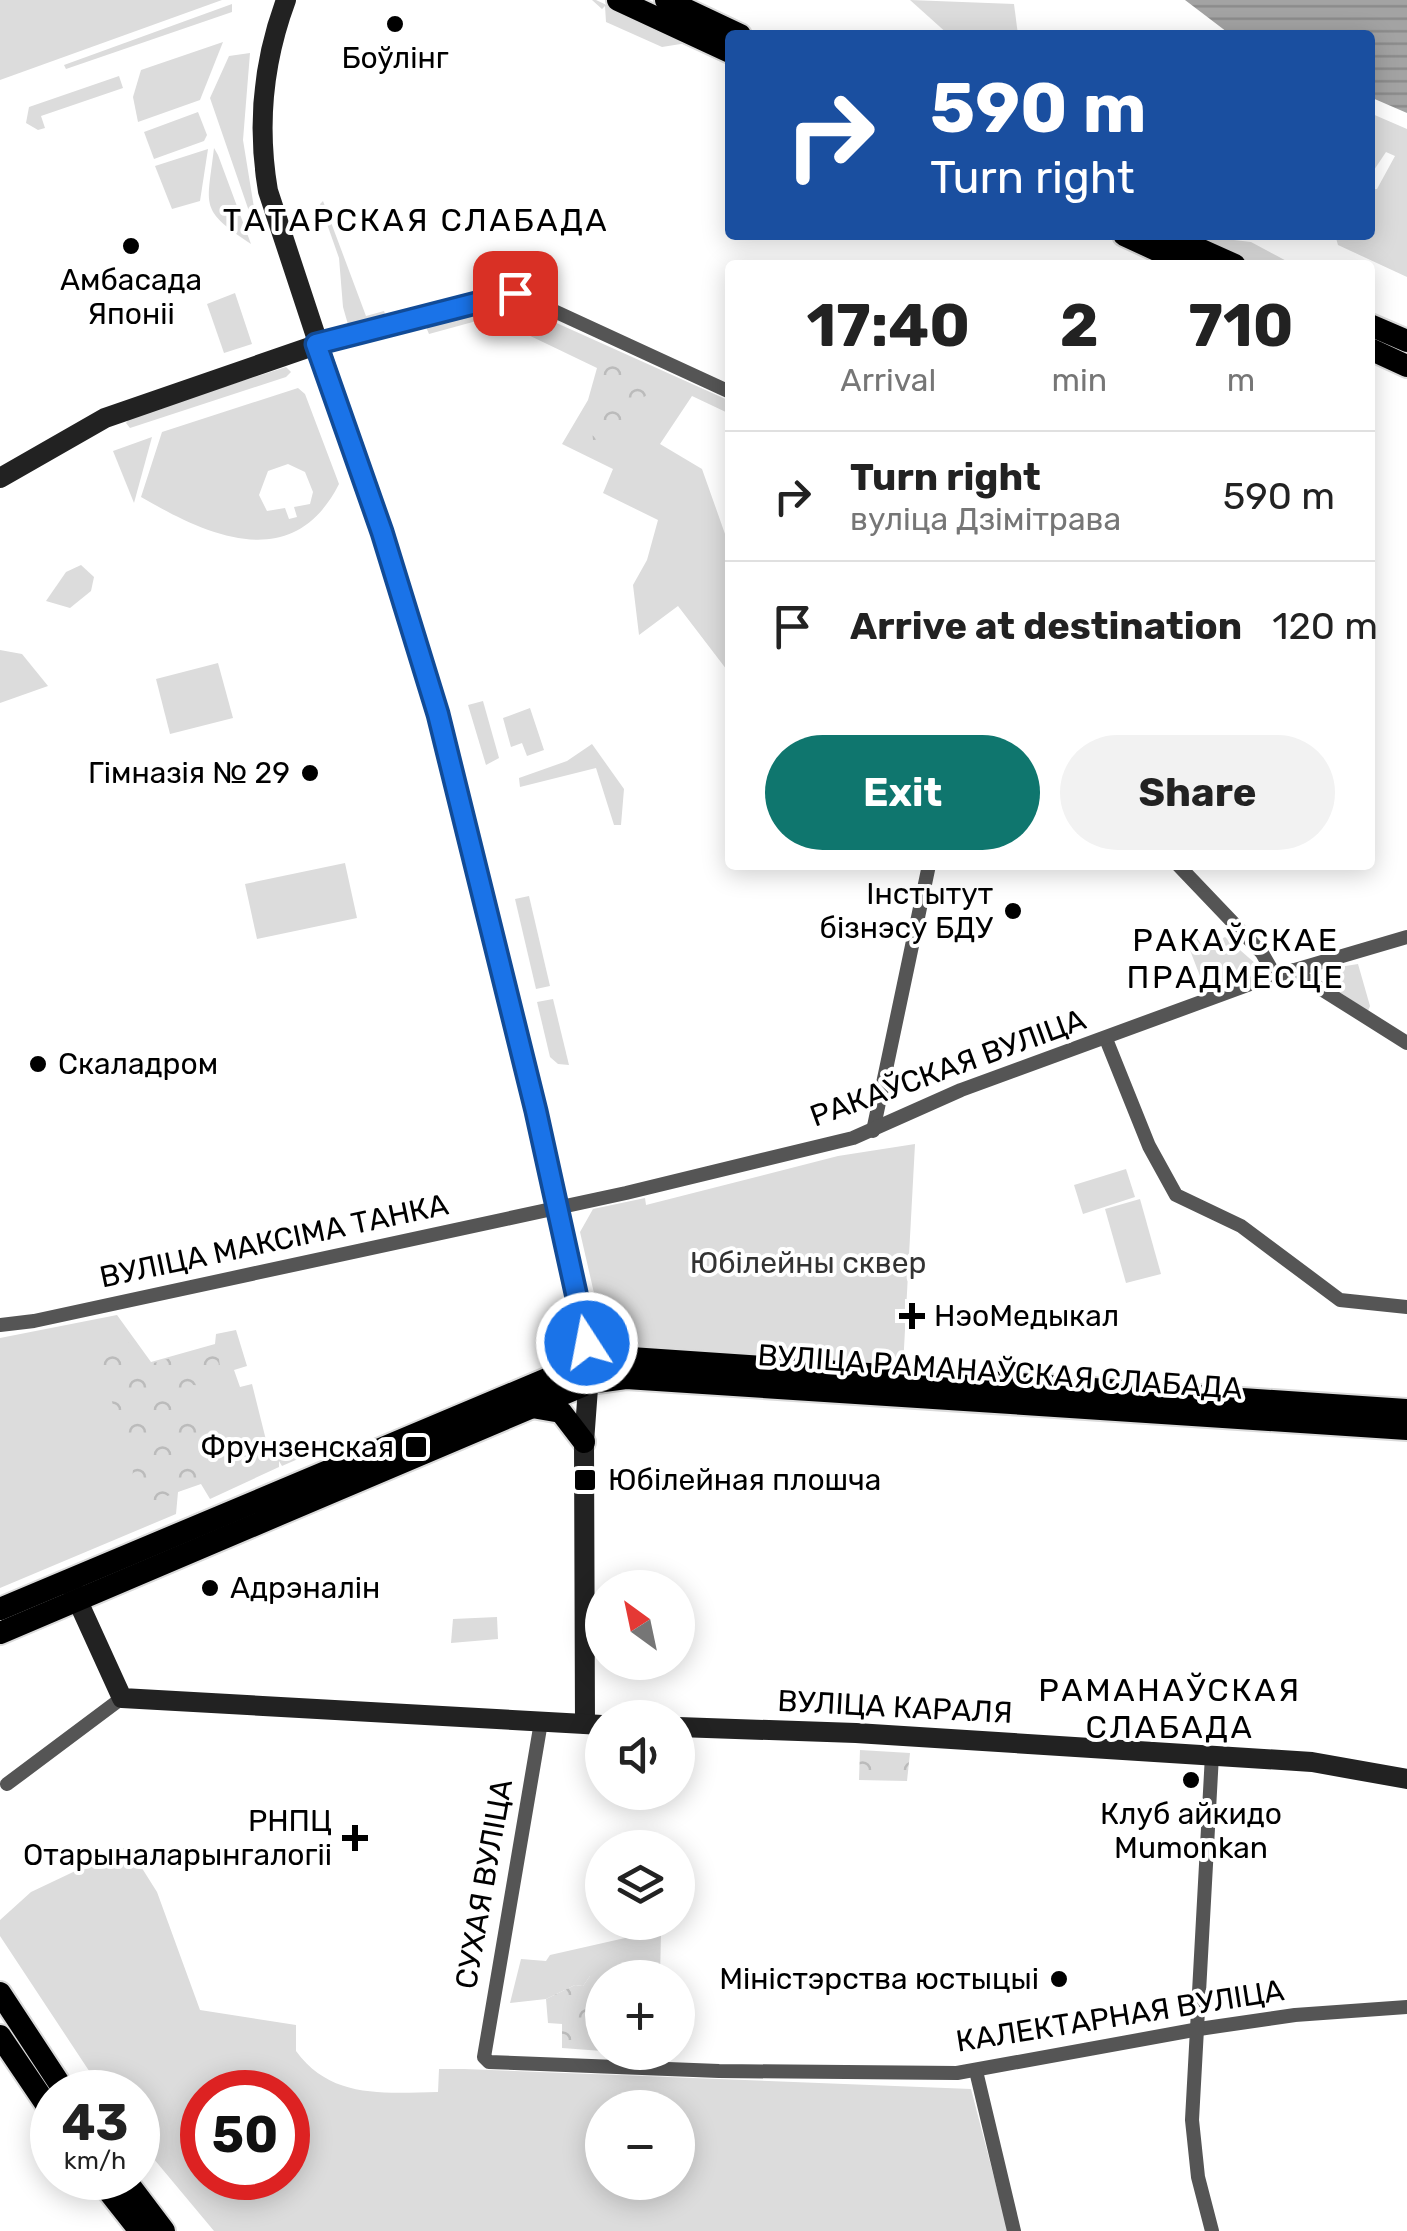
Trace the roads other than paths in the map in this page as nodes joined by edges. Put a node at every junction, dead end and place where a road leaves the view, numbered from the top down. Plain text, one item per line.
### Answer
1 (286, 0) edge
2 (618, 0) edge
3 (666, 0) edge
4 (729, 30) edge
5 (725, 50) edge
6 (1135, 240) edge
7 (1179, 240) edge
8 (1178, 260) edge
9 (1224, 260) edge
10 (1375, 330) edge
11 (316, 344) junction
12 (1375, 350) edge
13 (1405, 360) edge
14 (725, 390) edge
15 (0, 478) edge
16 (928, 870) edge
17 (1183, 870) edge
18 (1407, 937) edge
19 (1291, 970) junction
20 (1264, 979) junction
21 (1106, 1039) junction
22 (1407, 1042) edge
23 (873, 1131) junction
24 (558, 1207) junction
25 (1407, 1307) edge
26 (0, 1324) edge
27 (585, 1331) junction
28 (616, 1358) junction
29 (589, 1372) junction
30 (529, 1406) junction
31 (1407, 1410) edge
32 (1407, 1429) edge
33 (584, 1442) junction
34 (73, 1590) junction
35 (0, 1609) edge
36 (0, 1632) edge
37 (122, 1698) junction
38 (593, 1700) edge
39 (541, 1722) junction
40 (585, 1724) edge
41 (695, 1727) edge
42 (1212, 1755) junction
43 (1407, 1779) edge
44 (7, 1784) dead end
45 (0, 1993) edge
46 (1407, 2007) edge
47 (1199, 2029) junction
48 (0, 2036) edge
49 (484, 2057) joint
50 (51, 2070) edge
51 (976, 2071) junction
52 (30, 2080) edge
53 (115, 2200) edge
54 (141, 2200) edge
55 (140, 2231) edge
56 (164, 2231) edge
57 (1014, 2231) edge
58 (1212, 2231) edge

1 - 11 main road
2 - 5 main road
3 - 4 main road
6 - 8 main road
7 - 9 main road
10 - 13 main road
11 - 14 street
11 - 15 main road
11 - 24 main road
12 - 13 main road
16 - 23 street
17 - 20 street
18 - 19 street, РАКАЎСКАЯ ВУЛІЦА
19 - 20 street, РАКАЎСКАЯ ВУЛІЦА
19 - 22 street
20 - 21 street, РАКАЎСКАЯ ВУЛІЦА
21 - 23 street, РАКАЎСКАЯ ВУЛІЦА
21 - 25 street
23 - 24 street, РАКАЎСКАЯ ВУЛІЦА
24 - 26 street, ВУЛІЦА МАКСІМА ТАНКА
24 - 27 main road
27 - 28 main road
27 - 29 main road
28 - 29 main road, ВУЛІЦА РАМАНАЎСКАЯ СЛАБАДА
28 - 31 main road, ВУЛІЦА РАМАНАЎСКАЯ СЛАБАДА
29 - 30 main road
29 - 32 main road, ВУЛІЦА РАМАНАЎСКАЯ СЛАБАДА
29 - 33 main road
29 - 34 main road
30 - 33 main road
30 - 34 main road
33 - 38 main road
34 - 35 main road
34 - 36 main road
34 - 37 main road
37 - 39 main road
37 - 44 street
39 - 40 main road
39 - 49 street, СУХАЯ ВУЛІЦА
41 - 42 main road, ВУЛІЦА КАРАЛЯ
42 - 43 main road, ВУЛІЦА КАРАЛЯ
42 - 47 street
45 - 50 main road
46 - 47 street, КАЛЕКТАРНАЯ ВУЛІЦА
47 - 51 street, КАЛЕКТАРНАЯ ВУЛІЦА
47 - 58 street
48 - 52 main road
49 - 51 street, КАЛЕКТАРНАЯ ВУЛІЦА
51 - 57 street
53 - 55 main road
54 - 56 main road

